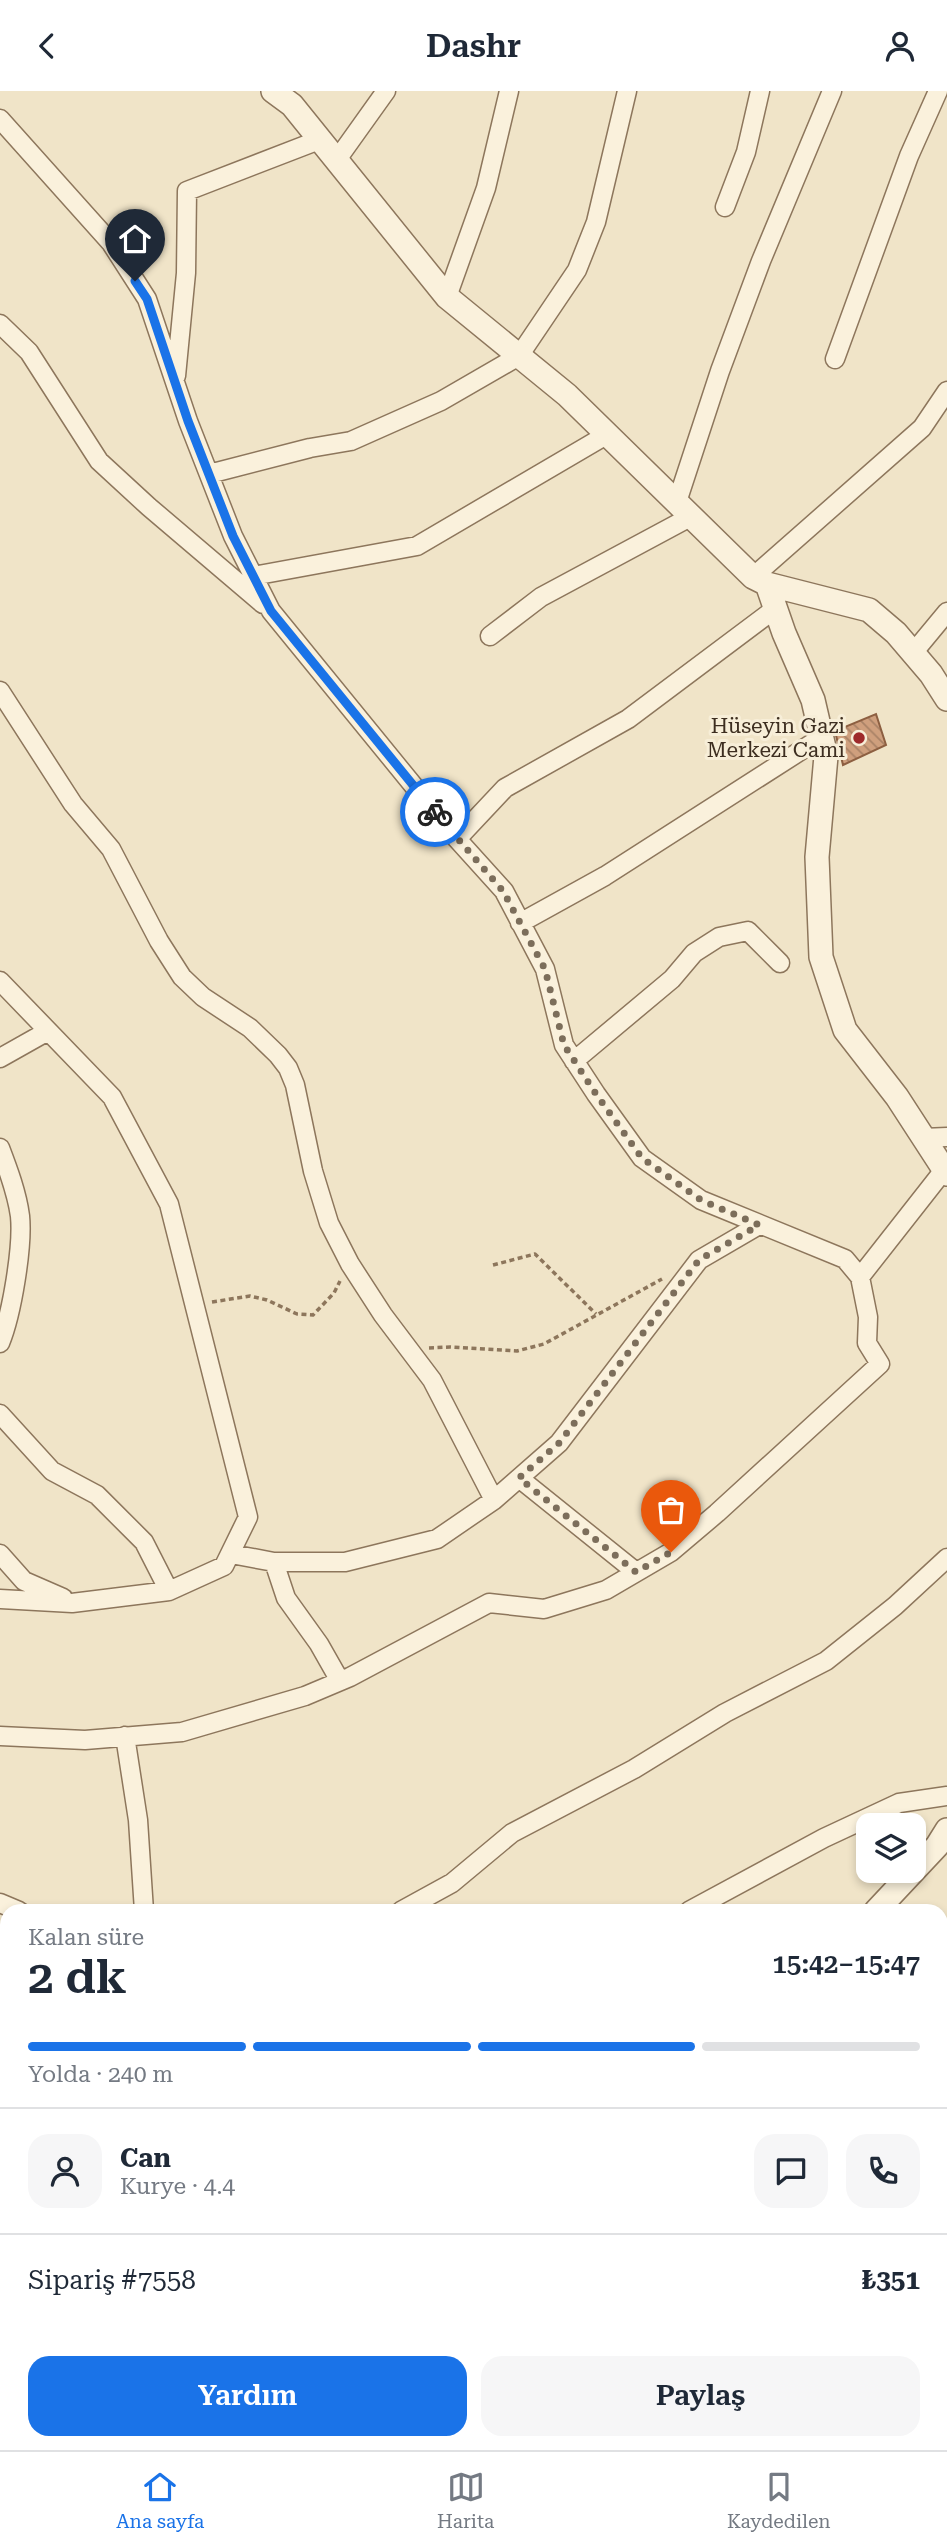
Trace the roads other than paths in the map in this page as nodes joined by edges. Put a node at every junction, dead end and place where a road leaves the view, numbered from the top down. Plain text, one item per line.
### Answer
1 (273, 91) edge
2 (386, 91) edge
3 (509, 91) edge
4 (627, 91) edge
5 (760, 91) edge
6 (832, 91) edge
7 (937, 91) edge
8 (0, 119) edge
9 (320, 140) junction
10 (336, 161) junction
11 (725, 207) dead end
12 (447, 297) junction
13 (0, 324) edge
14 (519, 356) junction
15 (835, 359) dead end
16 (175, 383) junction
17 (947, 391) edge
18 (608, 434) junction
19 (209, 474) junction
20 (684, 509) junction
21 (253, 576) junction
22 (760, 581) junction
23 (776, 608) junction
24 (271, 611) junction
25 (947, 612) edge
26 (490, 636) dead end
27 (913, 653) junction
28 (0, 691) edge
29 (947, 699) edge
30 (821, 737) junction
31 (457, 839) junction
32 (520, 923) junction
33 (780, 964) dead end
34 (0, 981) edge
35 (48, 1031) junction
36 (0, 1058) edge
37 (574, 1061) junction
38 (947, 1137) edge
39 (923, 1138) junction
40 (0, 1148) edge
41 (946, 1172) edge
42 (759, 1225) junction
43 (860, 1277) junction
44 (0, 1343) edge
45 (0, 1414) edge
46 (519, 1478) junction
47 (494, 1500) junction
48 (0, 1554) edge
49 (231, 1554) junction
50 (947, 1558) edge
51 (274, 1562) junction
52 (636, 1572) junction
53 (169, 1591) junction
54 (0, 1599) edge
55 (72, 1603) junction
56 (340, 1681) junction
57 (0, 1736) edge
58 (125, 1737) junction
59 (947, 1796) edge
60 (944, 1843) edge
61 (144, 1904) edge
62 (414, 1904) edge
63 (702, 1904) edge
64 (883, 1904) edge

1 - 9 street
2 - 10 street
3 - 12 street
4 - 14 street
5 - 11 street
6 - 20 street
7 - 15 street
8 - 16 street
9 - 10 street
9 - 16 street
10 - 12 street
12 - 14 street
13 - 24 street
14 - 18 street
14 - 19 street
16 - 19 street
17 - 22 street
18 - 20 street
18 - 21 street
19 - 21 street
20 - 22 street
20 - 26 street
21 - 24 street
22 - 23 street
22 - 27 street
23 - 30 street
23 - 31 street
24 - 31 street
25 - 27 street
27 - 29 street
28 - 47 street
30 - 32 street
30 - 39 street
31 - 32 street
32 - 37 street
33 - 37 street
34 - 35 street
35 - 36 street
35 - 49 street
37 - 42 street
38 - 39 street
39 - 41 street
40 - 44 street
41 - 43 street
42 - 43 street
42 - 46 street
43 - 52 street
45 - 53 street
46 - 47 street
46 - 52 street
47 - 51 street
48 - 55 street
49 - 51 street
49 - 53 street
50 - 62 street
51 - 56 street
52 - 56 street
53 - 55 street
54 - 55 street
56 - 58 street
57 - 58 street
58 - 61 street
59 - 63 street
60 - 64 street

